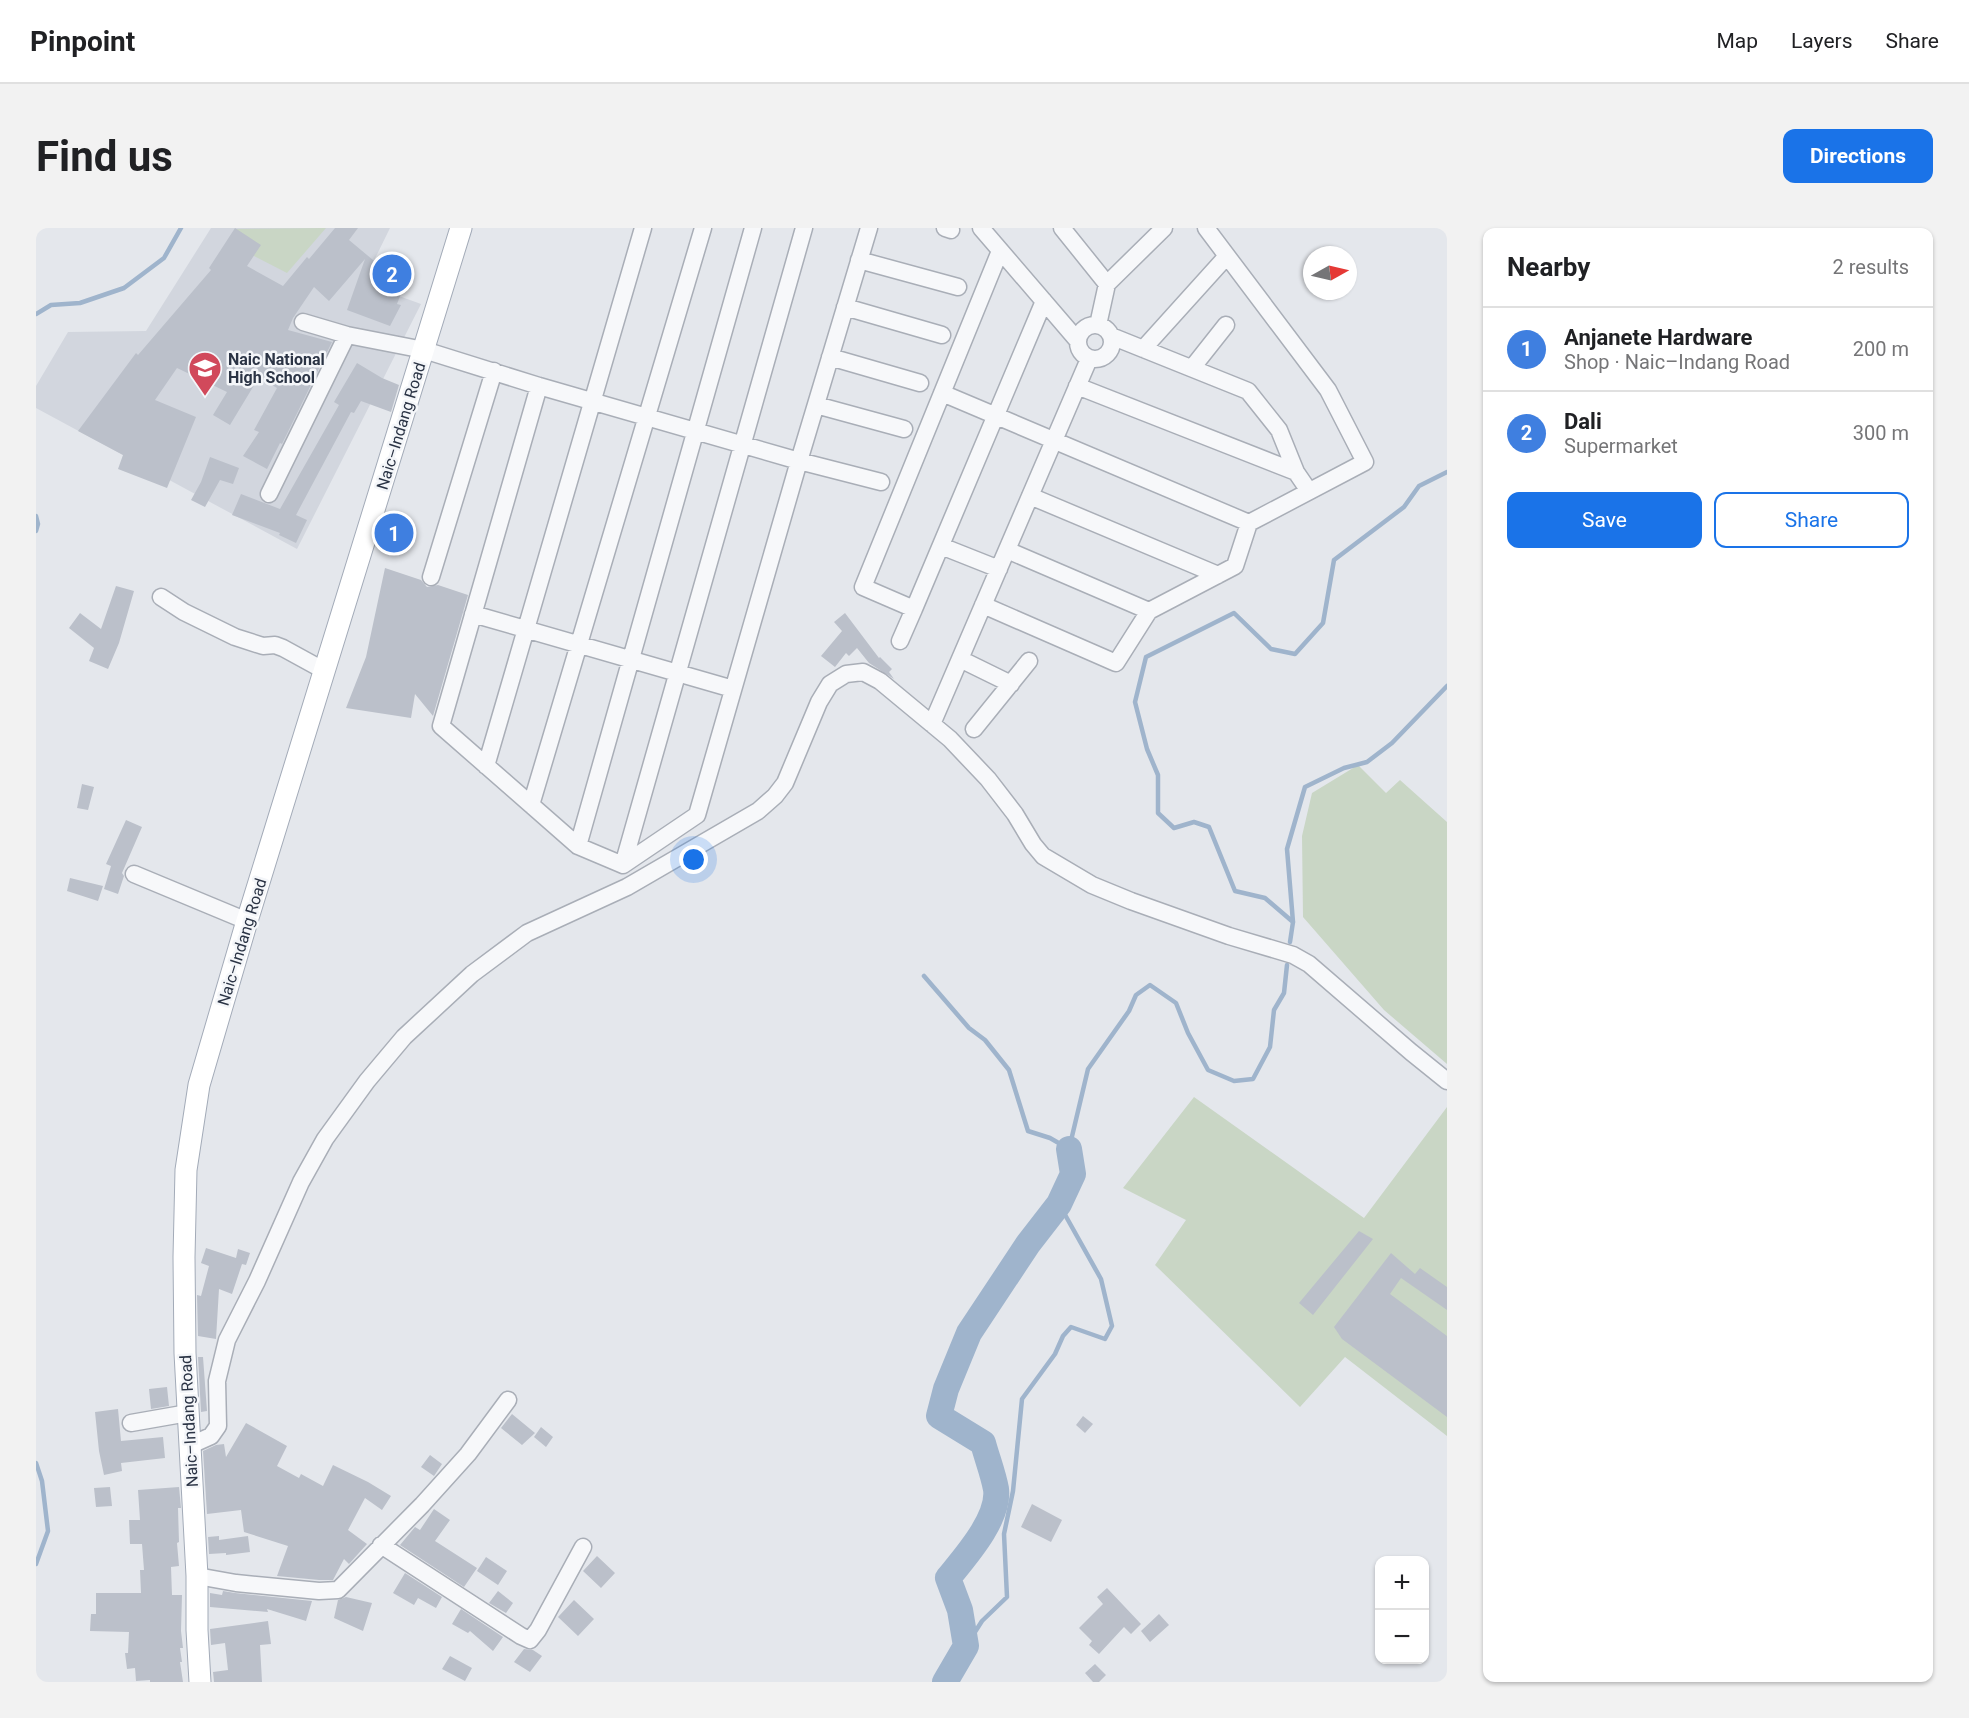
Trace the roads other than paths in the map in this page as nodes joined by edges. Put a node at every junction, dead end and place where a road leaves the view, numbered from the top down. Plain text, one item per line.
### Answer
1 (461, 228) edge
2 (643, 228) edge
3 (703, 228) edge
4 (753, 228) edge
5 (804, 228) edge
6 (981, 228) edge
7 (1164, 228) edge
8 (1206, 228) edge
9 (864, 230) edge
10 (1071, 232) edge
11 (1000, 251) junction
12 (1227, 256) junction
13 (859, 260) junction
14 (1107, 284) junction
15 (958, 287) dead end
16 (1044, 301) junction
17 (845, 307) junction
18 (303, 322) dead end
19 (1226, 325) dead end
20 (1105, 330) junction
21 (347, 335) junction
22 (942, 335) dead end
23 (1078, 341) junction
24 (1143, 349) junction
25 (424, 350) junction
26 (830, 357) junction
27 (1089, 358) junction
28 (1192, 368) junction
29 (494, 371) junction
30 (920, 383) dead end
31 (539, 386) junction
32 (1077, 386) junction
33 (942, 393) junction
34 (592, 401) junction
35 (816, 405) junction
36 (995, 416) junction
37 (647, 417) junction
38 (904, 429) dead end
39 (695, 431) junction
40 (1054, 441) junction
41 (743, 445) junction
42 (799, 461) junction
43 (1296, 472) junction
44 (881, 482) dead end
45 (1309, 491) junction
46 (268, 494) dead end
47 (1030, 496) junction
48 (1249, 523) junction
49 (941, 546) junction
50 (1007, 550) junction
51 (999, 569) junction
52 (1218, 575) junction
53 (431, 577) dead end
54 (161, 597) dead end
55 (983, 605) junction
56 (914, 609) junction
57 (1149, 611) junction
58 (473, 614) junction
59 (526, 629) junction
60 (900, 641) dead end
61 (579, 645) junction
62 (630, 659) junction
63 (960, 659) junction
64 (1029, 661) dead end
65 (326, 672) junction
66 (678, 673) junction
67 (1011, 684) junction
68 (733, 689) junction
69 (932, 724) junction
70 (974, 729) dead end
71 (486, 765) junction
72 (531, 806) junction
73 (578, 846) junction
74 (623, 865) junction
75 (134, 874) dead end
76 (247, 921) junction
77 (1447, 1081) edge
78 (508, 1400) dead end
79 (189, 1413) junction
80 (131, 1423) dead end
81 (190, 1444) junction
82 (381, 1545) junction
83 (583, 1547) dead end
84 (197, 1576) junction
85 (200, 1682) edge

1 - 25 main road, Naic–Indang Road
2 - 34 street
3 - 37 street
4 - 39 street
5 - 41 street
6 - 11 street
7 - 14 street
8 - 12 street
9 - 13 street
10 - 14 street
11 - 16 street
11 - 33 street
12 - 24 street
12 - 45 street
13 - 15 street
13 - 17 street
14 - 20 street
16 - 23 street
16 - 36 street
17 - 22 street
17 - 26 street
18 - 21 street
19 - 28 street
20 - 23 street
20 - 24 street
20 - 27 street
21 - 25 street
21 - 46 street
23 - 27 street
24 - 28 street
25 - 29 street
25 - 65 main road, Naic–Indang Road
26 - 30 street
26 - 35 street
27 - 32 street
28 - 43 street
29 - 31 street
29 - 53 street
31 - 34 street
31 - 58 street
32 - 40 street
32 - 43 street
33 - 36 street
33 - 56 street
34 - 37 street
34 - 59 street
35 - 38 street
35 - 42 street
36 - 40 street
36 - 49 street
37 - 39 street
37 - 61 street
39 - 41 street
39 - 62 street
40 - 47 street
40 - 48 street
41 - 42 street
41 - 66 street
42 - 44 street
42 - 68 street
43 - 45 street
45 - 48 street
47 - 50 street
47 - 52 street
48 - 52 street
49 - 51 street
49 - 56 street
50 - 51 street
50 - 57 street
51 - 55 street
52 - 57 street
54 - 65 street
55 - 57 street
55 - 63 street
56 - 60 street
58 - 59 street
58 - 71 street
59 - 61 street
59 - 71 street
61 - 62 street
61 - 72 street
62 - 66 street
62 - 73 street
63 - 67 street
63 - 69 street
64 - 67 street
65 - 76 main road, Naic–Indang Road
66 - 68 street
66 - 74 street
67 - 70 street
68 - 74 street
69 - 77 street
69 - 81 street
71 - 72 street
72 - 73 street
73 - 74 street
75 - 76 street
76 - 79 main road, Naic–Indang Road
78 - 82 street
79 - 80 street
79 - 81 main road, Naic–Indang Road
81 - 84 main road, Naic–Indang Road
82 - 83 street
82 - 84 street
84 - 85 main road, Naic–Indang Road

